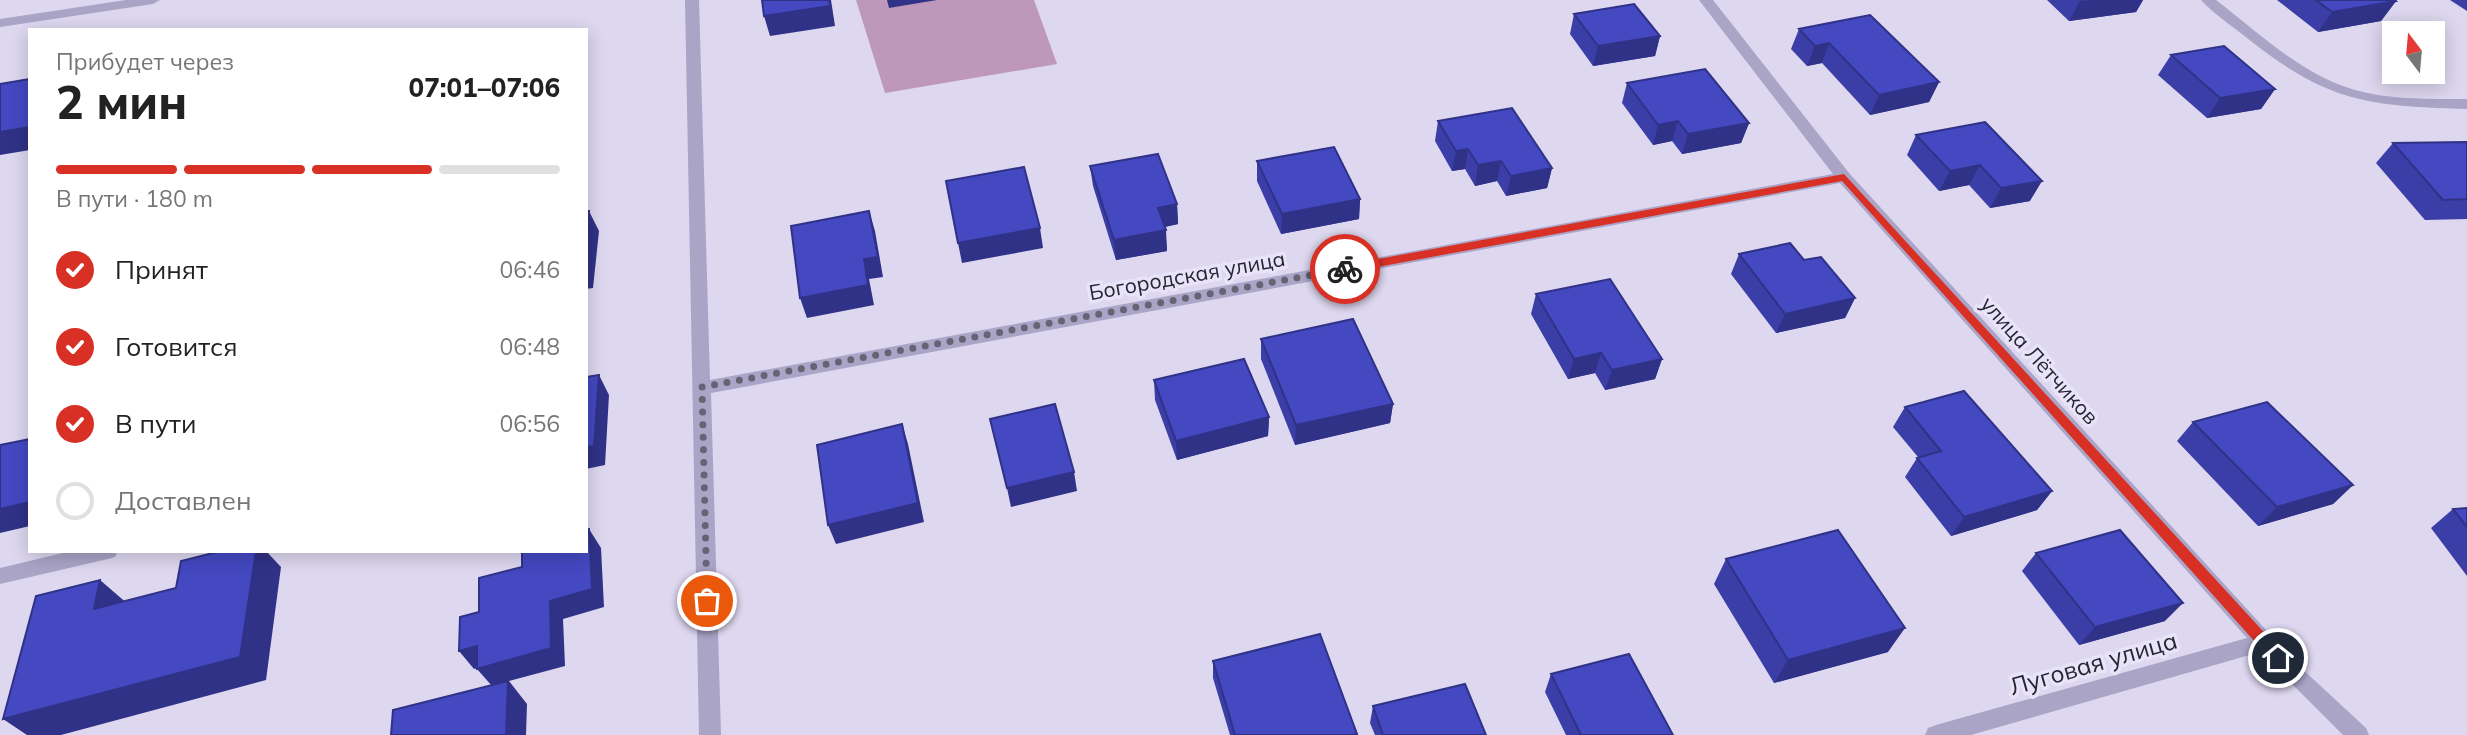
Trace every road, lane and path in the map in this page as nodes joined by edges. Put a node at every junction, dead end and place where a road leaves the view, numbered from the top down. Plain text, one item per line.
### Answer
1 (153, 0) edge
2 (692, 0) edge
3 (1706, 0) edge
4 (2208, 0) edge
5 (0, 23) edge
6 (2467, 104) edge
7 (1844, 177) junction
8 (702, 387) junction
9 (99, 553) edge
10 (0, 576) edge
11 (2264, 642) junction
12 (710, 735) edge
13 (1936, 735) edge
14 (2358, 735) edge

1 - 5 street
2 - 8 street
3 - 7 street, улица Лётчиков
4 - 6 street
7 - 8 street, Богородская улица
7 - 11 street, улица Лётчиков
8 - 12 street
9 - 10 street
11 - 13 street, Луговая улица
11 - 14 street, улица Лётчиков

